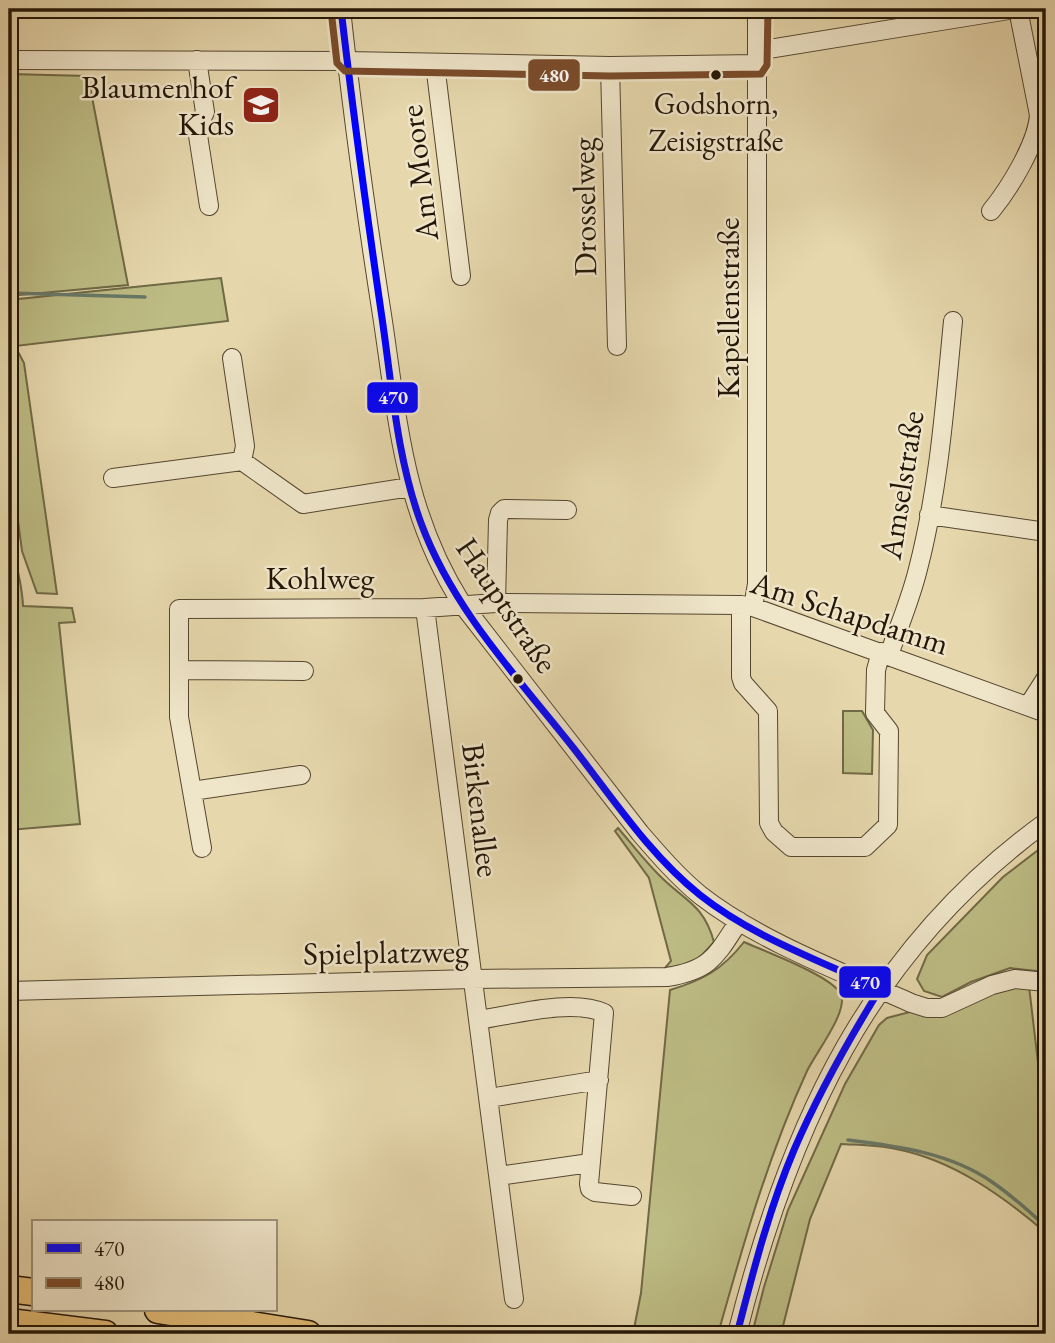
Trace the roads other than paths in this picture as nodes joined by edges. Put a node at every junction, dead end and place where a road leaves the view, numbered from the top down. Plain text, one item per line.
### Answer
1 (341, 9) edge
2 (757, 9) edge
3 (1017, 9) edge
4 (757, 57) junction
5 (197, 60) junction
6 (9, 61) edge
7 (346, 61) junction
8 (435, 64) junction
9 (610, 66) junction
10 (209, 206) dead end
11 (991, 211) dead end
12 (461, 276) dead end
13 (953, 321) dead end
14 (617, 345) dead end
15 (232, 358) dead end
16 (242, 461) junction
17 (113, 478) dead end
18 (410, 488) junction
19 (567, 510) dead end
20 (929, 515) junction
21 (1046, 532) edge
22 (496, 603) junction
23 (462, 604) junction
24 (747, 606) junction
25 (425, 608) junction
26 (885, 653) junction
27 (179, 670) junction
28 (304, 671) dead end
29 (1046, 678) edge
30 (1028, 706) junction
31 (1046, 713) edge
32 (301, 775) dead end
33 (192, 791) junction
34 (1046, 822) edge
35 (202, 848) dead end
36 (739, 921) junction
37 (473, 979) junction
38 (1046, 982) edge
39 (880, 989) junction
40 (9, 991) edge
41 (478, 1020) junction
42 (598, 1080) junction
43 (489, 1098) junction
44 (590, 1163) junction
45 (499, 1176) junction
46 (632, 1196) dead end
47 (9, 1289) edge
48 (32, 1292) edge
49 (514, 1299) dead end
50 (170, 1312) edge
51 (9, 1321) edge
52 (105, 1334) edge
53 (308, 1334) edge
54 (737, 1334) edge

1 - 7 street, Hauptstraße
2 - 4 street, Kapellenstraße
3 - 4 street, Am Moore
3 - 11 street
4 - 9 street, Am Moore
4 - 24 street, Kapellenstraße
5 - 6 street, Am Moore
5 - 7 street, Am Moore
5 - 10 street
7 - 8 street, Am Moore
7 - 18 street, Hauptstraße
8 - 9 street, Am Moore
8 - 12 street, Am Moore
9 - 14 street, Drosselweg
13 - 20 street, Amselstraße
15 - 16 street
16 - 17 street
16 - 18 street
18 - 23 street, Hauptstraße
19 - 22 street
20 - 21 street
20 - 26 street, Amselstraße
22 - 23 street, Am Schapdamm
22 - 24 street, Am Schapdamm
23 - 25 street, Kohlweg
23 - 36 street, Hauptstraße
24 - 26 street, Am Schapdamm
24 - 26 street, Kapellenstraße
25 - 27 street, Kohlweg
25 - 37 street, Birkenallee
26 - 30 street, Am Schapdamm
27 - 28 street
27 - 33 street
29 - 30 street
30 - 31 street, Am Schapdamm
32 - 33 street
33 - 35 street
34 - 39 street
36 - 37 street, Spielplatzweg
36 - 39 street, Hauptstraße
37 - 40 street, Spielplatzweg
37 - 41 street, Birkenallee
38 - 39 street, Hauptstraße
39 - 54 street
41 - 42 street
41 - 43 street, Birkenallee
42 - 43 street
42 - 44 street
43 - 45 street, Birkenallee
44 - 45 street
44 - 46 street
45 - 49 street, Birkenallee
47 - 48 highway
50 - 53 highway
51 - 52 highway

